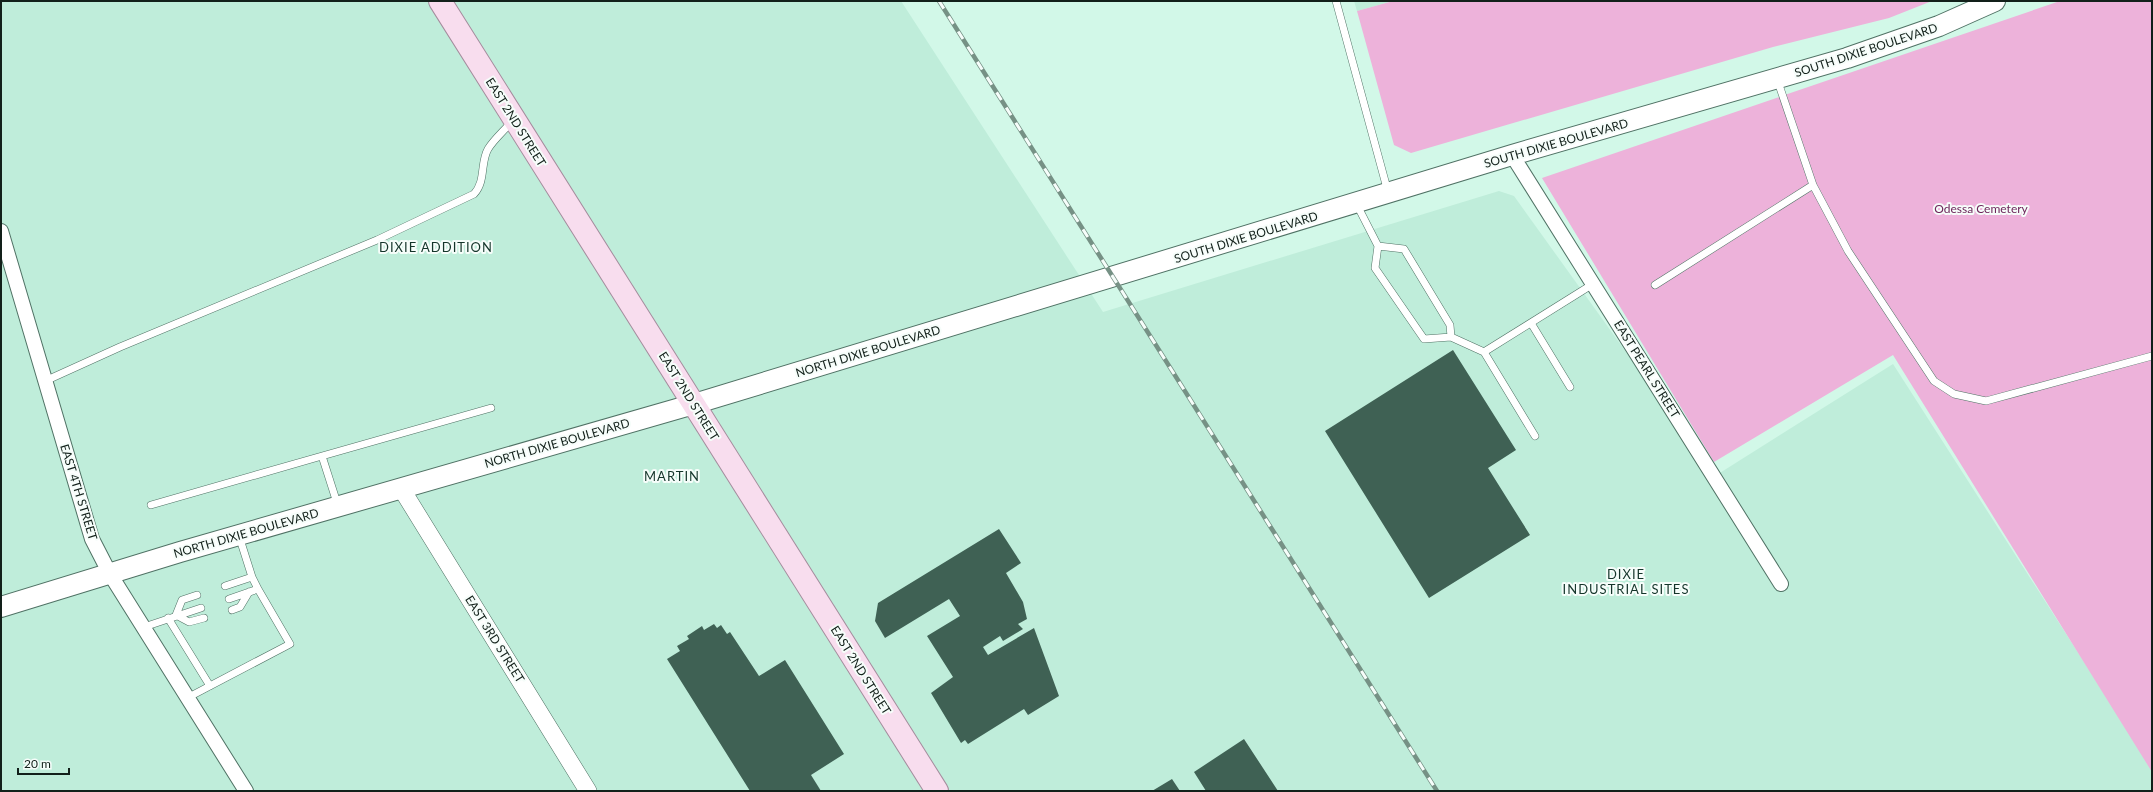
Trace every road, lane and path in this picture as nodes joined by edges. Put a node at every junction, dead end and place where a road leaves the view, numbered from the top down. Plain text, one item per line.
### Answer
1 (440, 1) edge
2 (1336, 1) edge
3 (1995, 1) edge
4 (1776, 79) junction
5 (514, 119) junction
6 (1512, 155) junction
7 (1813, 185) junction
8 (1389, 193) junction
9 (1356, 203) junction
10 (1, 231) edge
11 (1378, 246) junction
12 (1113, 277) joint
13 (1593, 284) junction
14 (1655, 286) dead end
15 (1530, 323) junction
16 (1451, 337) junction
17 (1484, 352) junction
18 (2152, 356) edge
19 (45, 381) junction
20 (1570, 387) dead end
21 (694, 404) junction
22 (491, 408) dead end
23 (1535, 436) dead end
24 (322, 456) junction
25 (401, 488) junction
26 (151, 505) dead end
27 (338, 506) junction
28 (238, 535) junction
29 (110, 574) junction
30 (252, 577) junction
31 (1781, 584) dead end
32 (225, 586) dead end
33 (258, 589) junction
34 (249, 592) junction
35 (197, 595) dead end
36 (228, 599) dead end
37 (1, 607) edge
38 (201, 608) dead end
39 (232, 610) dead end
40 (176, 615) junction
41 (168, 618) junction
42 (204, 618) dead end
43 (144, 627) junction
44 (210, 686) junction
45 (188, 698) junction
46 (584, 789) edge
47 (246, 791) edge
48 (937, 791) edge

1 - 5 main road, EAST 2ND STREET
2 - 8 lane
3 - 4 main road, SOUTH DIXIE BOULEVARD
4 - 6 main road, SOUTH DIXIE BOULEVARD
4 - 7 lane
5 - 19 lane
5 - 21 main road, EAST 2ND STREET
6 - 8 main road, SOUTH DIXIE BOULEVARD
6 - 13 street, EAST PEARL STREET
7 - 14 lane
7 - 18 lane
8 - 9 main road, SOUTH DIXIE BOULEVARD
9 - 11 lane
9 - 12 main road, SOUTH DIXIE BOULEVARD
10 - 19 street, EAST 4TH STREET
11 - 16 lane
11 - 16 lane
12 - 21 main road, NORTH DIXIE BOULEVARD
13 - 15 lane
13 - 31 street, EAST PEARL STREET
15 - 17 lane
15 - 20 lane
16 - 17 lane
17 - 23 lane
19 - 29 street, EAST 4TH STREET
21 - 25 main road, NORTH DIXIE BOULEVARD
21 - 48 main road, EAST 2ND STREET
22 - 24 lane
24 - 26 lane
24 - 27 lane
25 - 27 main road, NORTH DIXIE BOULEVARD
25 - 46 street, EAST 3RD STREET
27 - 28 main road, NORTH DIXIE BOULEVARD
28 - 29 main road, NORTH DIXIE BOULEVARD
28 - 30 lane
29 - 37 main road, NORTH DIXIE BOULEVARD
29 - 43 street, EAST 4TH STREET
30 - 32 lane
30 - 33 lane
33 - 34 lane
33 - 44 lane
34 - 36 lane
34 - 39 lane
35 - 40 lane
38 - 40 lane
40 - 41 lane
40 - 42 lane
41 - 43 lane
41 - 44 lane
43 - 45 street, EAST 4TH STREET
44 - 45 lane
45 - 47 street, EAST 4TH STREET

